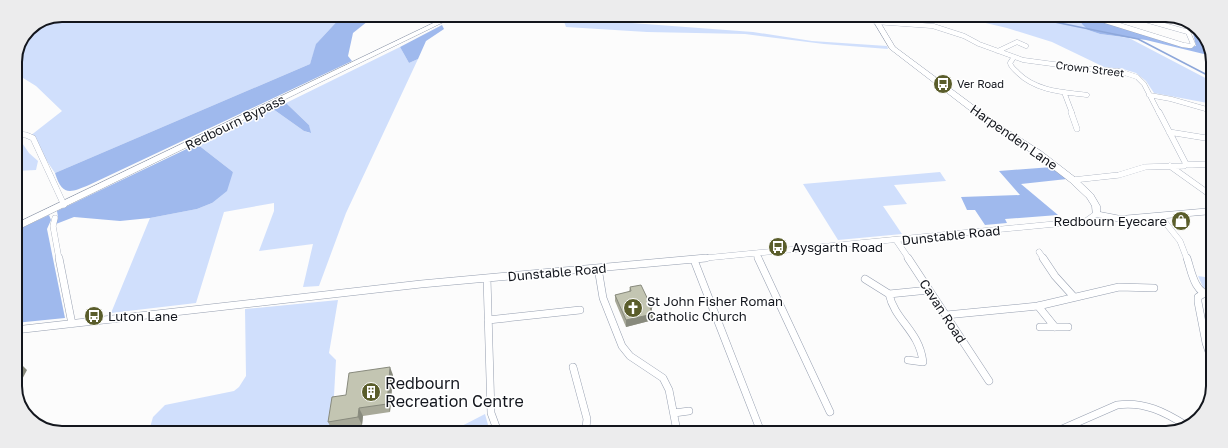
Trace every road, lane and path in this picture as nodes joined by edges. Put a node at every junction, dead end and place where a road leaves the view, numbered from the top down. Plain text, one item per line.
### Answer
1 (441, 22) edge
2 (876, 22) edge
3 (894, 22) edge
4 (1109, 22) edge
5 (1153, 22) edge
6 (1188, 32) joint
7 (1026, 46) dead end
8 (998, 51) junction
9 (1014, 57) junction
10 (1064, 92) junction
11 (1087, 95) dead end
12 (1149, 95) junction
13 (1206, 109) edge
14 (1077, 129) dead end
15 (1169, 132) junction
16 (22, 135) edge
17 (1206, 138) edge
18 (1186, 164) junction
19 (1206, 165) edge
20 (1170, 166) junction
21 (1073, 180) junction
22 (1206, 192) edge
23 (64, 205) junction
24 (1206, 212) edge
25 (1096, 214) junction
26 (1160, 216) junction
27 (55, 218) dead end
28 (22, 225) edge
29 (896, 240) junction
30 (1039, 252) dead end
31 (756, 254) junction
32 (694, 260) junction
33 (598, 268) junction
34 (487, 278) junction
35 (865, 279) dead end
36 (1154, 288) dead end
37 (929, 290) junction
38 (889, 294) junction
39 (1203, 294) junction
40 (1206, 295) edge
41 (1074, 297) junction
42 (1038, 306) junction
43 (580, 310) dead end
44 (946, 315) junction
45 (488, 320) junction
46 (72, 324) junction
47 (1040, 327) dead end
48 (1055, 327) junction
49 (1068, 327) dead end
50 (22, 329) edge
51 (1206, 336) edge
52 (908, 360) dead end
53 (573, 367) dead end
54 (989, 381) dead end
55 (689, 411) dead end
56 (830, 412) dead end
57 (674, 413) junction
58 (1181, 423) edge
59 (496, 426) edge
60 (586, 426) edge
61 (676, 426) dead end
62 (759, 426) edge
63 (1069, 426) edge

1 - 23 main road, Redbourn Bypass
2 - 21 street, Harpenden Lane
3 - 8 street
4 - 6 street
5 - 6 street
7 - 8 street
8 - 9 street
9 - 10 street
9 - 12 street, Crown Street
10 - 11 street
10 - 14 street
12 - 13 street
12 - 15 street, Crown Street
15 - 17 street
15 - 18 street, Crown Street
16 - 23 street
18 - 19 street
18 - 20 street
20 - 21 street
20 - 22 street
21 - 25 street, Harpenden Lane
23 - 28 main road, Redbourn Bypass
24 - 26 street
25 - 26 street
25 - 29 street, Dunstable Road
26 - 39 street
27 - 46 street
29 - 31 street, Dunstable Road
29 - 37 street, Cavan Road
30 - 41 street
31 - 32 street, Dunstable Road
31 - 56 street
32 - 33 street, Dunstable Road
32 - 62 street
33 - 34 street, Dunstable Road
33 - 57 street
34 - 45 street
34 - 46 street, Dunstable Road
35 - 38 street
36 - 41 street
37 - 38 street
37 - 44 street, Cavan Road
38 - 52 street
39 - 40 street
39 - 51 street
41 - 42 street
42 - 44 street
42 - 48 street
43 - 45 street
44 - 54 street, Cavan Road
45 - 59 street
46 - 50 street, Dunstable Road
47 - 48 street
48 - 49 street
53 - 60 street
55 - 57 street
57 - 61 street
58 - 63 street

